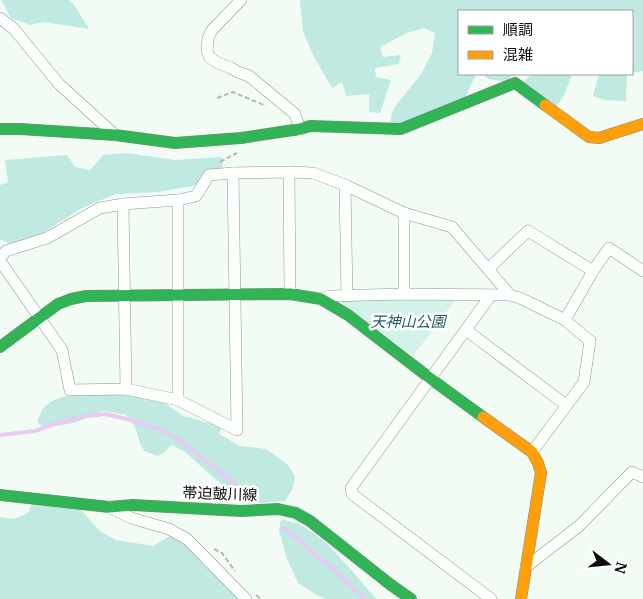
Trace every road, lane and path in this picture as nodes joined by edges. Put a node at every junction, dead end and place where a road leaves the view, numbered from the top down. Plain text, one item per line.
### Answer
1 (241, 0) edge
2 (0, 18) edge
3 (217, 98) dead end
4 (271, 109) dead end
5 (643, 124) edge
6 (300, 129) junction
7 (0, 130) edge
8 (115, 135) junction
9 (289, 172) junction
10 (233, 173) junction
11 (345, 185) junction
12 (178, 200) junction
13 (123, 204) junction
14 (404, 212) junction
15 (0, 260) edge
16 (488, 269) junction
17 (593, 271) junction
18 (643, 271) edge
19 (179, 294) junction
20 (235, 294) junction
21 (290, 294) junction
22 (404, 294) junction
23 (124, 295) junction
24 (491, 295) junction
25 (347, 296) junction
26 (510, 296) junction
27 (322, 299) junction
28 (39, 318) junction
29 (565, 320) junction
30 (466, 330) junction
31 (0, 347) edge
32 (431, 379) junction
33 (126, 389) junction
34 (178, 400) junction
35 (566, 405) junction
36 (532, 452) junction
37 (643, 476) edge
38 (0, 495) edge
39 (109, 506) junction
40 (526, 567) junction
41 (246, 599) edge
42 (410, 599) edge
43 (491, 599) edge
44 (521, 599) edge

1 - 6 street
2 - 8 street
3 - 4 path
5 - 6 street
6 - 8 street
7 - 8 street
9 - 10 street
9 - 11 street
9 - 21 street
10 - 12 street
10 - 20 street
11 - 14 street
11 - 25 street
12 - 13 street
12 - 19 street
13 - 15 street
13 - 23 street
14 - 16 street
14 - 22 street
15 - 28 street
16 - 17 street
16 - 26 street
17 - 18 street
17 - 29 street
19 - 20 street
19 - 23 street
19 - 34 street
20 - 21 street
20 - 34 street
21 - 27 street
22 - 24 street
22 - 25 street
23 - 28 street
23 - 33 street
24 - 26 street
24 - 30 street
25 - 27 street
26 - 29 street
27 - 32 street
28 - 31 street
28 - 33 street
29 - 35 street
30 - 32 street
30 - 35 street
32 - 36 street
32 - 43 street
33 - 34 street
35 - 36 street
36 - 40 street
37 - 40 street
38 - 39 street, 帯迫皷川線
39 - 41 street
39 - 42 street, 帯迫皷川線
40 - 44 street

